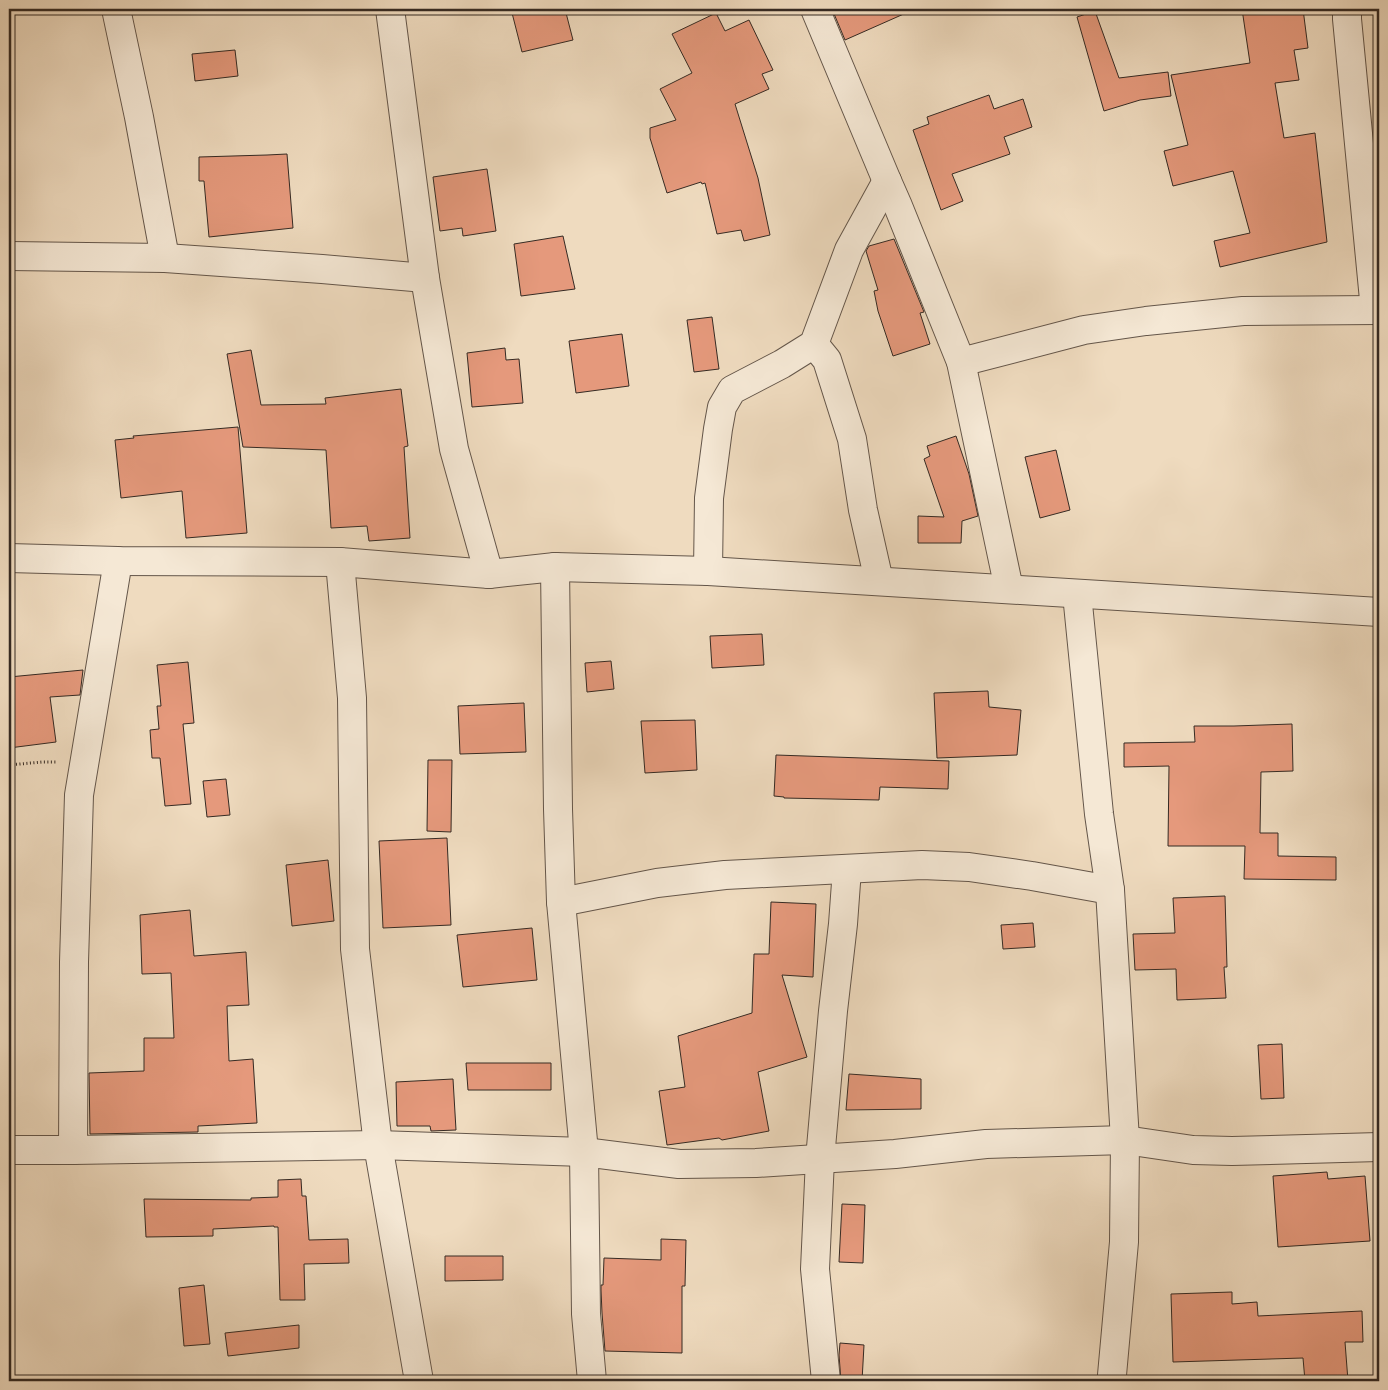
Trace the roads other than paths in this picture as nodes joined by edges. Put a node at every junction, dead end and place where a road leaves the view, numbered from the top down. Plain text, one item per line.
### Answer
1 (116, 9) edge
2 (390, 9) edge
3 (815, 9) edge
4 (1347, 9) edge
5 (886, 181) junction
6 (9, 256) edge
7 (165, 258) junction
8 (425, 278) junction
9 (1377, 310) edge
10 (814, 344) junction
11 (961, 362) junction
12 (9, 558) edge
13 (118, 561) junction
14 (340, 562) junction
15 (555, 567) junction
16 (708, 571) junction
17 (489, 574) junction
18 (879, 581) junction
19 (1009, 589) junction
20 (1077, 594) junction
21 (1379, 612) edge
22 (847, 869) junction
23 (1110, 890) junction
24 (561, 902) junction
25 (1126, 1140) junction
26 (378, 1145) junction
27 (1379, 1147) edge
28 (9, 1150) edge
29 (73, 1150) junction
30 (584, 1152) junction
31 (820, 1159) junction
32 (419, 1381) edge
33 (592, 1381) edge
34 (826, 1381) edge
35 (1114, 1381) edge

1 - 7 street
2 - 8 street
3 - 5 street
4 - 9 street
5 - 10 street
5 - 11 street
6 - 7 street
7 - 8 street
8 - 17 street
9 - 11 street
10 - 16 street
10 - 18 street
11 - 19 street
12 - 13 street
13 - 14 street
13 - 29 street
14 - 17 street
14 - 26 street
15 - 16 street
15 - 17 street
15 - 24 street
16 - 18 street
18 - 19 street
19 - 20 street
20 - 21 street
20 - 23 street
22 - 23 street
22 - 24 street
22 - 31 street
23 - 25 street
24 - 30 street
25 - 27 street
25 - 31 street
25 - 35 street
26 - 29 street
26 - 30 street
26 - 32 street
28 - 29 street
30 - 31 street
30 - 33 street
31 - 34 street

